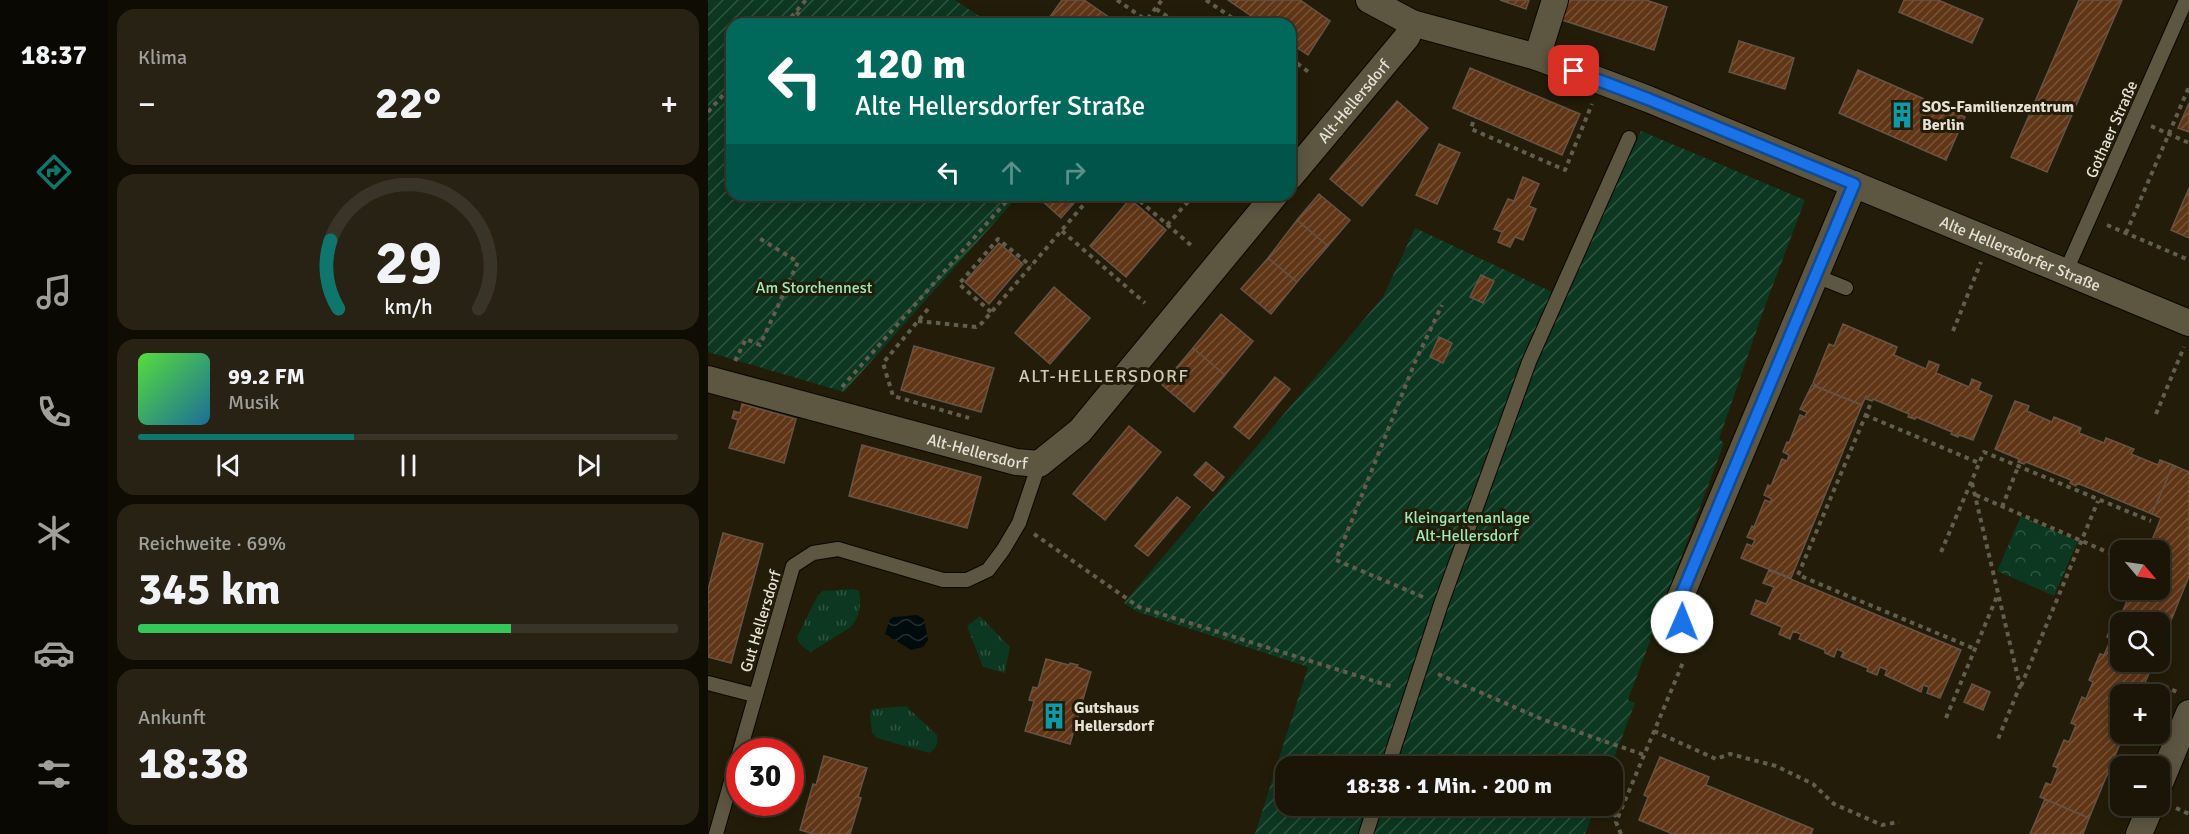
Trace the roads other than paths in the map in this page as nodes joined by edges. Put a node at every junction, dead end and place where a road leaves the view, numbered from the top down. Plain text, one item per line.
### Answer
1 (1369, 0) edge
2 (1555, 0) edge
3 (2186, 0) edge
4 (1412, 23) junction
5 (1537, 57) junction
6 (1629, 138) dead end
7 (1296, 170) edge
8 (1854, 184) junction
9 (1270, 201) edge
10 (2066, 271) junction
11 (1816, 276) junction
12 (1846, 288) dead end
13 (2187, 334) edge
14 (718, 382) edge
15 (1039, 464) junction
16 (1691, 637) road end
17 (708, 683) edge
18 (754, 695) junction
19 (2189, 713) edge
20 (1391, 756) edge
21 (2170, 759) edge
22 (1372, 816) edge
23 (2147, 816) edge
24 (716, 834) edge
25 (1366, 834) edge
26 (2139, 834) edge

1 - 4 street, Alte Hellersdorfer Straße
2 - 5 street
3 - 10 lane, Gothaer Straße
4 - 5 street, Alte Hellersdorfer Straße
4 - 7 street, Alt-Hellersdorf
5 - 8 street, Alte Hellersdorfer Straße
6 - 20 lane
8 - 10 street, Alte Hellersdorfer Straße
8 - 11 street
9 - 15 street, Alt-Hellersdorf
10 - 13 street, Alte Hellersdorfer Straße
11 - 12 lane
11 - 16 street
14 - 15 street, Alt-Hellersdorf
15 - 18 lane, Gut Hellersdorf
17 - 18 lane
18 - 24 lane, Gut Hellersdorf
19 - 21 street
22 - 25 lane
23 - 26 street

